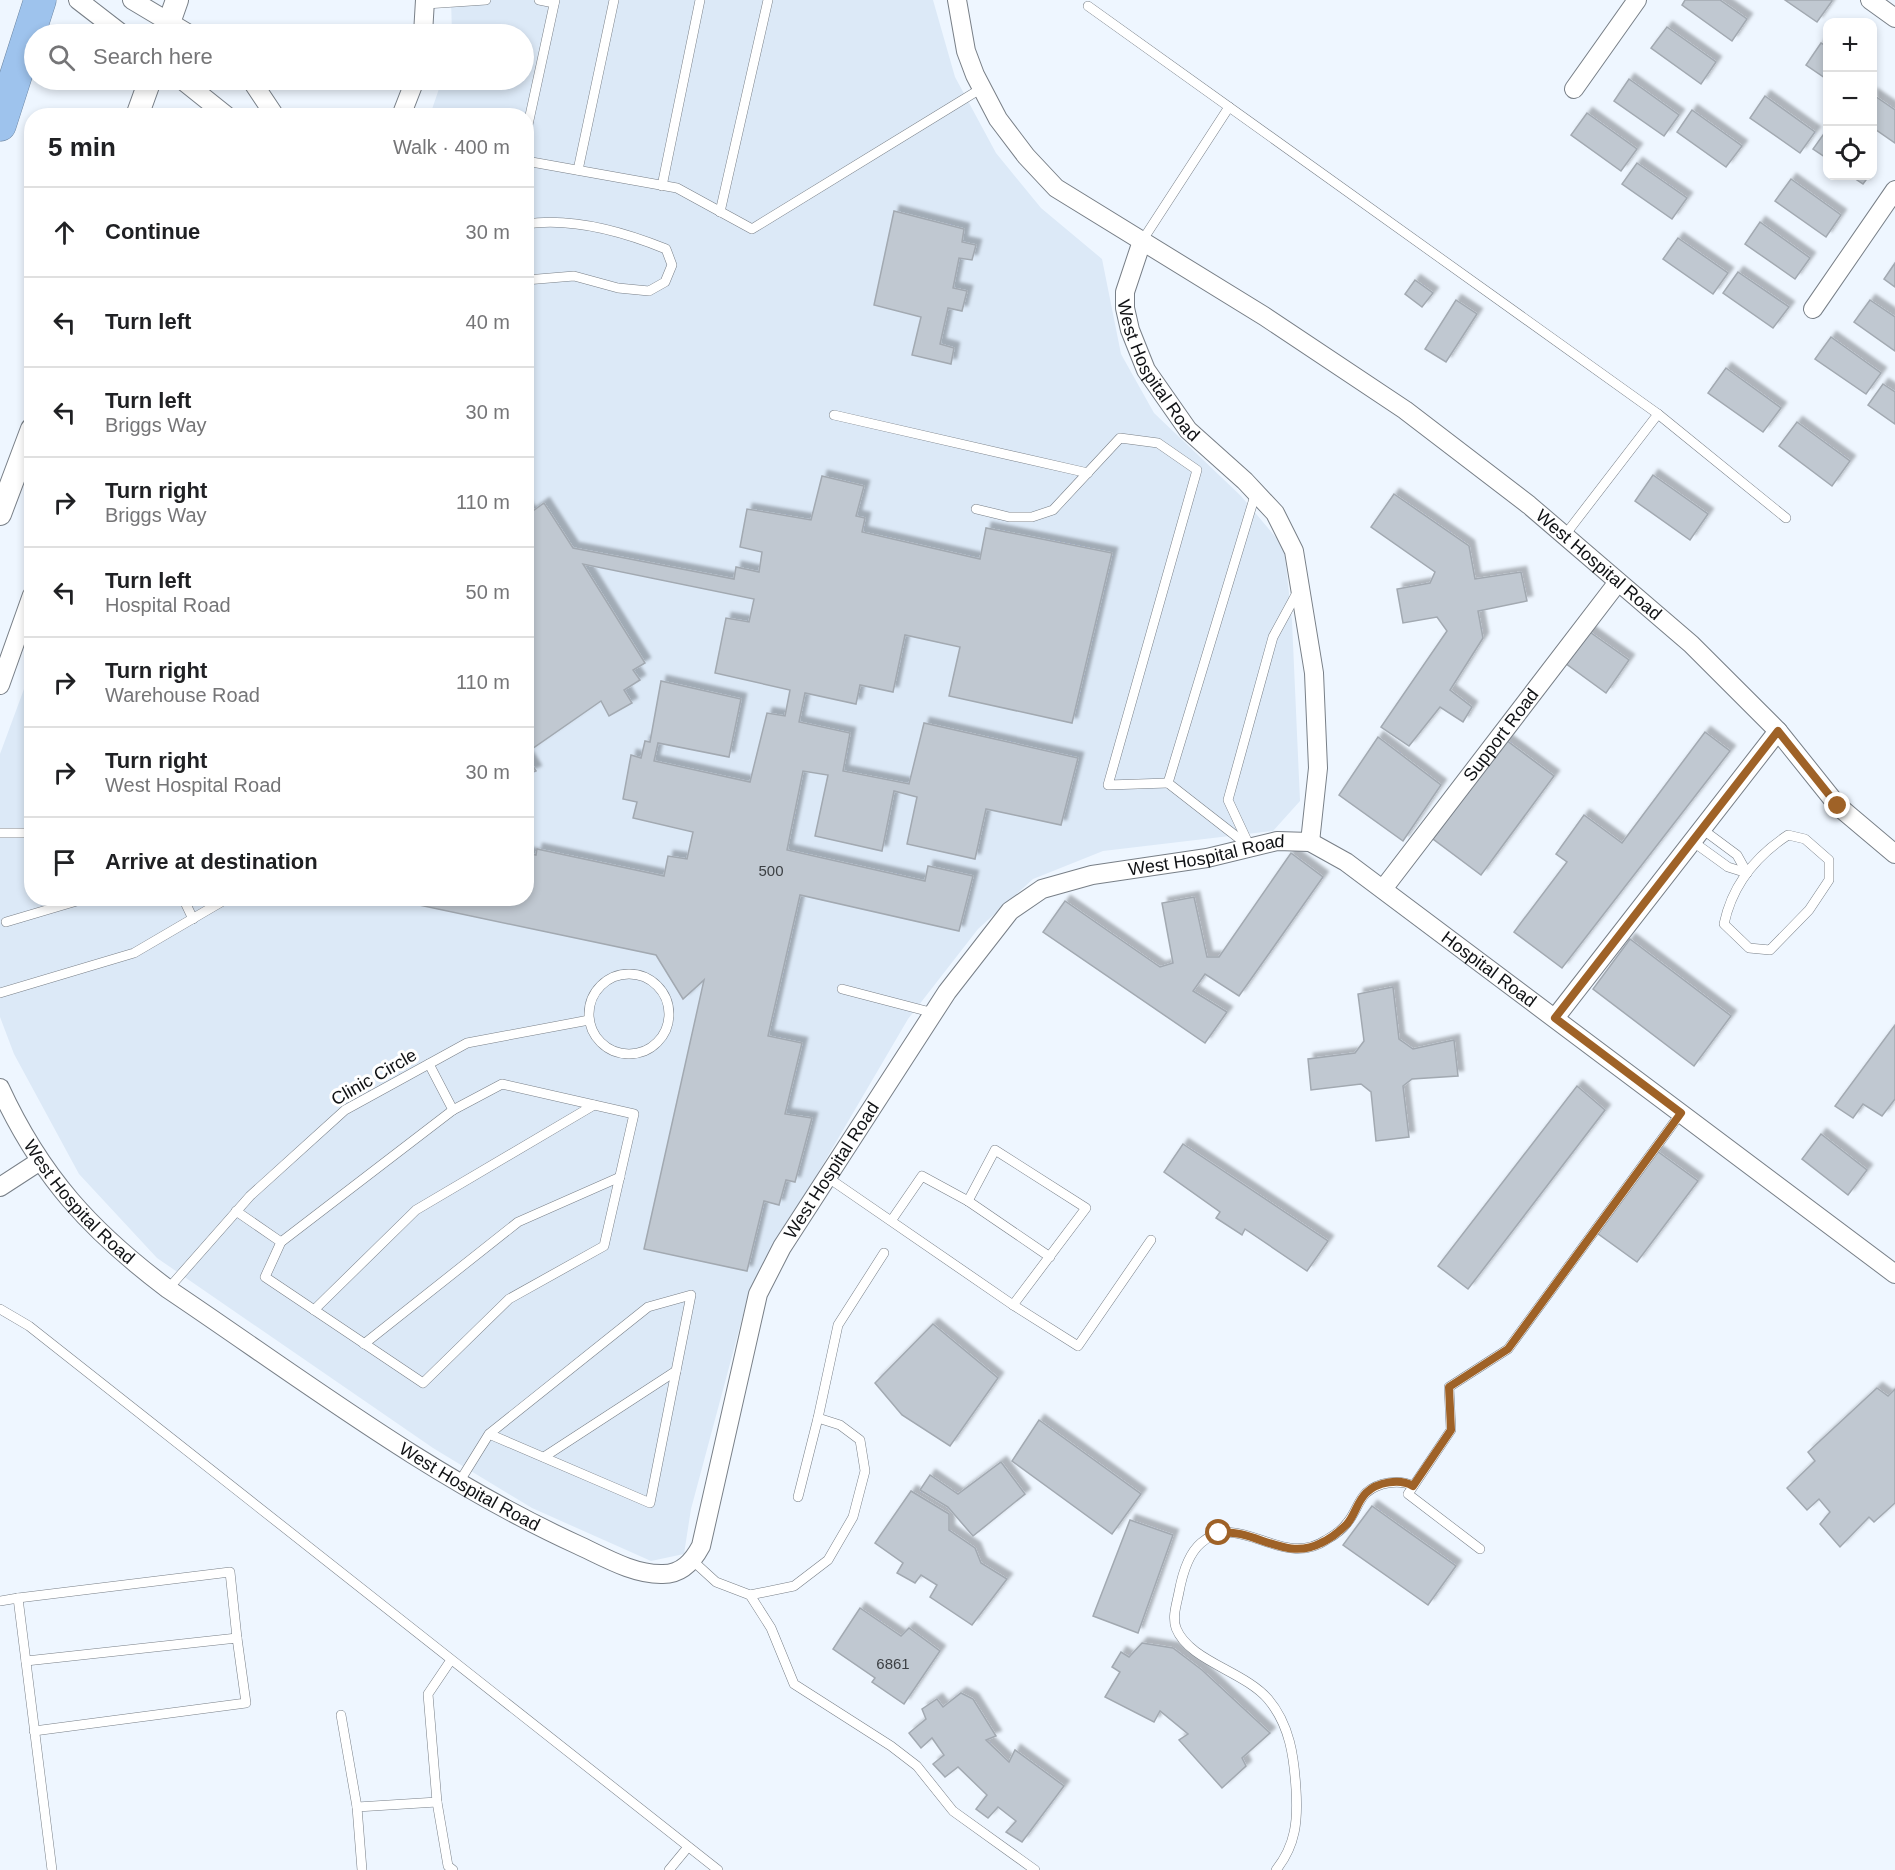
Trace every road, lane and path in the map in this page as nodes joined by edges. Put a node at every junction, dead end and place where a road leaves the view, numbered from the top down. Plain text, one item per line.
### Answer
1 (40, 0) edge
2 (78, 0) edge
3 (132, 0) edge
4 (177, 0) edge
5 (486, 0) edge
6 (539, 0) edge
7 (614, 0) edge
8 (700, 0) edge
9 (768, 0) edge
10 (957, 0) edge
11 (1637, 0) edge
12 (1870, 0) edge
13 (554, 1) edge
14 (426, 2) edge
15 (1088, 6) dead end
16 (1895, 18) edge
17 (32, 24) edge
18 (109, 24) edge
19 (161, 24) edge
20 (168, 24) edge
21 (424, 24) edge
22 (24, 51) edge
23 (982, 88) junction
24 (1574, 89) dead end
25 (146, 90) edge
26 (194, 90) edge
27 (258, 90) edge
28 (411, 90) edge
29 (1229, 107) junction
30 (140, 108) edge
31 (217, 108) edge
32 (270, 108) edge
33 (404, 108) edge
34 (531, 108) edge
35 (0, 125) edge
36 (534, 162) edge
37 (578, 170) junction
38 (662, 186) junction
39 (1895, 190) edge
40 (720, 212) junction
41 (534, 223) edge
42 (1142, 241) junction
43 (534, 279) edge
44 (1813, 309) dead end
45 (1658, 414) junction
46 (834, 415) dead end
47 (24, 450) edge
48 (1088, 473) junction
49 (1256, 492) junction
50 (976, 509) dead end
51 (0, 514) edge
52 (1786, 518) dead end
53 (1565, 535) junction
54 (1618, 582) junction
55 (1300, 586) junction
56 (24, 617) edge
57 (0, 684) edge
58 (1778, 731) junction
59 (1168, 783) junction
60 (0, 833) edge
61 (24, 833) edge
62 (1697, 835) junction
63 (1310, 842) junction
64 (1250, 847) junction
65 (1895, 854) edge
66 (1747, 873) junction
67 (1383, 889) junction
68 (60, 906) edge
69 (187, 906) edge
70 (215, 906) edge
71 (193, 919) junction
72 (6, 922) dead end
73 (842, 989) dead end
74 (0, 993) edge
75 (934, 1013) junction
76 (1555, 1018) junction
77 (589, 1020) junction
78 (429, 1064) junction
79 (0, 1088) edge
80 (594, 1105) junction
81 (453, 1110) junction
82 (1681, 1113) junction
83 (40, 1161) junction
84 (620, 1177) junction
85 (827, 1178) junction
86 (0, 1186) edge
87 (968, 1200) junction
88 (236, 1211) junction
89 (891, 1221) junction
90 (1151, 1240) dead end
91 (281, 1242) junction
92 (884, 1253) dead end
93 (1050, 1257) junction
94 (1895, 1274) edge
95 (168, 1289) junction
96 (1013, 1305) junction
97 (0, 1309) edge
98 (314, 1310) junction
99 (364, 1344) junction
100 (676, 1371) junction
101 (818, 1418) junction
102 (489, 1434) junction
103 (543, 1457) junction
104 (458, 1484) junction
105 (1413, 1486) junction
106 (798, 1497) dead end
107 (1480, 1549) dead end
108 (693, 1561) junction
109 (750, 1595) junction
110 (18, 1598) junction
111 (0, 1601) edge
112 (237, 1638) junction
113 (451, 1660) junction
114 (26, 1661) junction
115 (341, 1714) dead end
116 (34, 1731) junction
117 (437, 1802) junction
118 (357, 1807) junction
119 (688, 1847) junction
120 (49, 1868) edge
121 (362, 1870) edge
122 (453, 1870) edge
123 (669, 1870) edge
124 (718, 1870) edge
125 (1035, 1870) edge
126 (1276, 1870) edge

1 - 17 highway
2 - 18 street
3 - 19 street
4 - 20 street
5 - 14 lane
6 - 13 lane
7 - 37 lane
8 - 38 lane
9 - 40 lane
10 - 23 street, West Hospital Road
11 - 24 street
12 - 16 street
13 - 34 lane
14 - 21 street
15 - 29 lane
22 - 35 highway
23 - 40 lane
23 - 42 street, West Hospital Road
25 - 30 street
26 - 31 street
27 - 32 street
28 - 33 street
29 - 42 lane
29 - 45 lane
36 - 37 lane
37 - 38 lane
38 - 40 lane
39 - 44 street
41 - 43 lane
42 - 49 street, West Hospital Road
42 - 53 street, West Hospital Road
45 - 52 lane
45 - 53 lane
46 - 48 lane
47 - 51 street
48 - 50 lane
48 - 59 lane
49 - 55 street, West Hospital Road
49 - 59 lane
53 - 54 street, West Hospital Road
54 - 58 street, West Hospital Road
54 - 67 street, Support Road
55 - 63 street, West Hospital Road
55 - 64 lane
56 - 57 street
58 - 62 street
58 - 65 street, West Hospital Road
59 - 64 lane
60 - 61 lane
62 - 66 lane
62 - 66 lane
62 - 76 street
63 - 64 street, West Hospital Road
63 - 67 street, Hospital Road
64 - 75 street, West Hospital Road
66 - 66 lane
67 - 76 street, Hospital Road
68 - 72 lane
69 - 71 lane
70 - 71 lane
71 - 74 lane
73 - 75 lane
75 - 85 street, West Hospital Road
76 - 82 street, Hospital Road
77 - 77 lane
77 - 78 lane, Clinic Circle
78 - 81 lane
78 - 88 lane, Clinic Circle
79 - 83 street, West Hospital Road
80 - 81 lane
80 - 84 lane
80 - 98 lane
81 - 91 lane
82 - 94 street, Hospital Road
82 - 105 lane
83 - 86 street
83 - 95 street, West Hospital Road
84 - 99 lane
84 - 99 lane
85 - 89 lane
85 - 108 street, West Hospital Road
87 - 89 lane
87 - 93 lane
87 - 93 lane
88 - 91 lane
88 - 95 lane, Clinic Circle
89 - 96 lane
90 - 96 lane
91 - 98 lane
92 - 101 lane
93 - 96 lane
95 - 104 street, West Hospital Road
97 - 113 lane
98 - 99 lane
100 - 102 lane
100 - 103 lane
100 - 103 lane
101 - 106 lane
101 - 109 lane
102 - 103 lane
102 - 104 lane
104 - 108 street, West Hospital Road
105 - 107 lane
105 - 126 lane
108 - 109 lane
109 - 125 lane
110 - 111 lane
110 - 112 lane
110 - 114 lane
112 - 114 lane
112 - 116 lane
113 - 117 lane
113 - 119 lane
114 - 116 lane
115 - 118 lane
116 - 120 lane
117 - 118 lane
117 - 122 lane
118 - 121 lane
119 - 123 lane
119 - 124 lane

